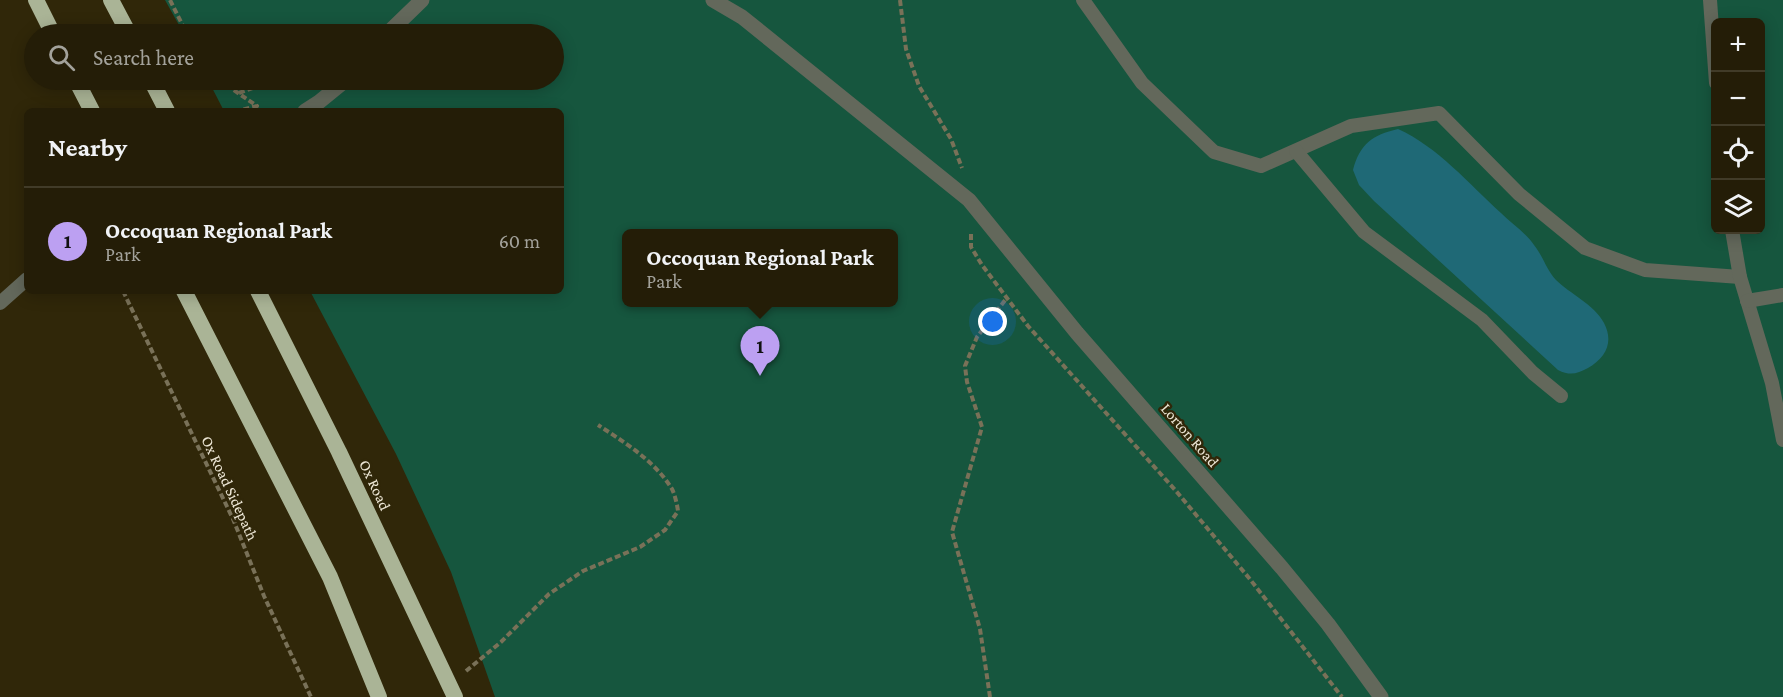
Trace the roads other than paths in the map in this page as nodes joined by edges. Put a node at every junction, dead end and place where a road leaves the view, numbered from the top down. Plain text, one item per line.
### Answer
1 (36, 0) edge
2 (111, 0) edge
3 (422, 0) edge
4 (713, 0) edge
5 (1083, 0) edge
6 (1710, 0) edge
7 (48, 24) edge
8 (124, 24) edge
9 (397, 24) edge
10 (1715, 72) edge
11 (81, 90) edge
12 (156, 90) edge
13 (334, 90) edge
14 (90, 108) edge
15 (165, 108) edge
16 (310, 108) edge
17 (1296, 151) junction
18 (1733, 234) edge
19 (1740, 277) junction
20 (24, 282) edge
21 (186, 294) edge
22 (260, 294) edge
23 (1783, 295) edge
24 (1747, 301) junction
25 (0, 303) edge
26 (1560, 396) dead end
27 (1780, 414) edge
28 (1783, 440) edge
29 (452, 691) edge
30 (380, 697) edge
31 (1381, 697) edge

1 - 7 highway
2 - 8 highway
3 - 9 street
4 - 31 street, Lorton Road
5 - 17 lane
6 - 10 lane
11 - 14 highway
12 - 15 highway
13 - 16 street
17 - 19 lane
17 - 26 lane
18 - 19 lane
19 - 24 lane
20 - 25 lane
21 - 30 highway
22 - 29 highway, Ox Road
23 - 24 lane
24 - 27 lane
27 - 28 lane

